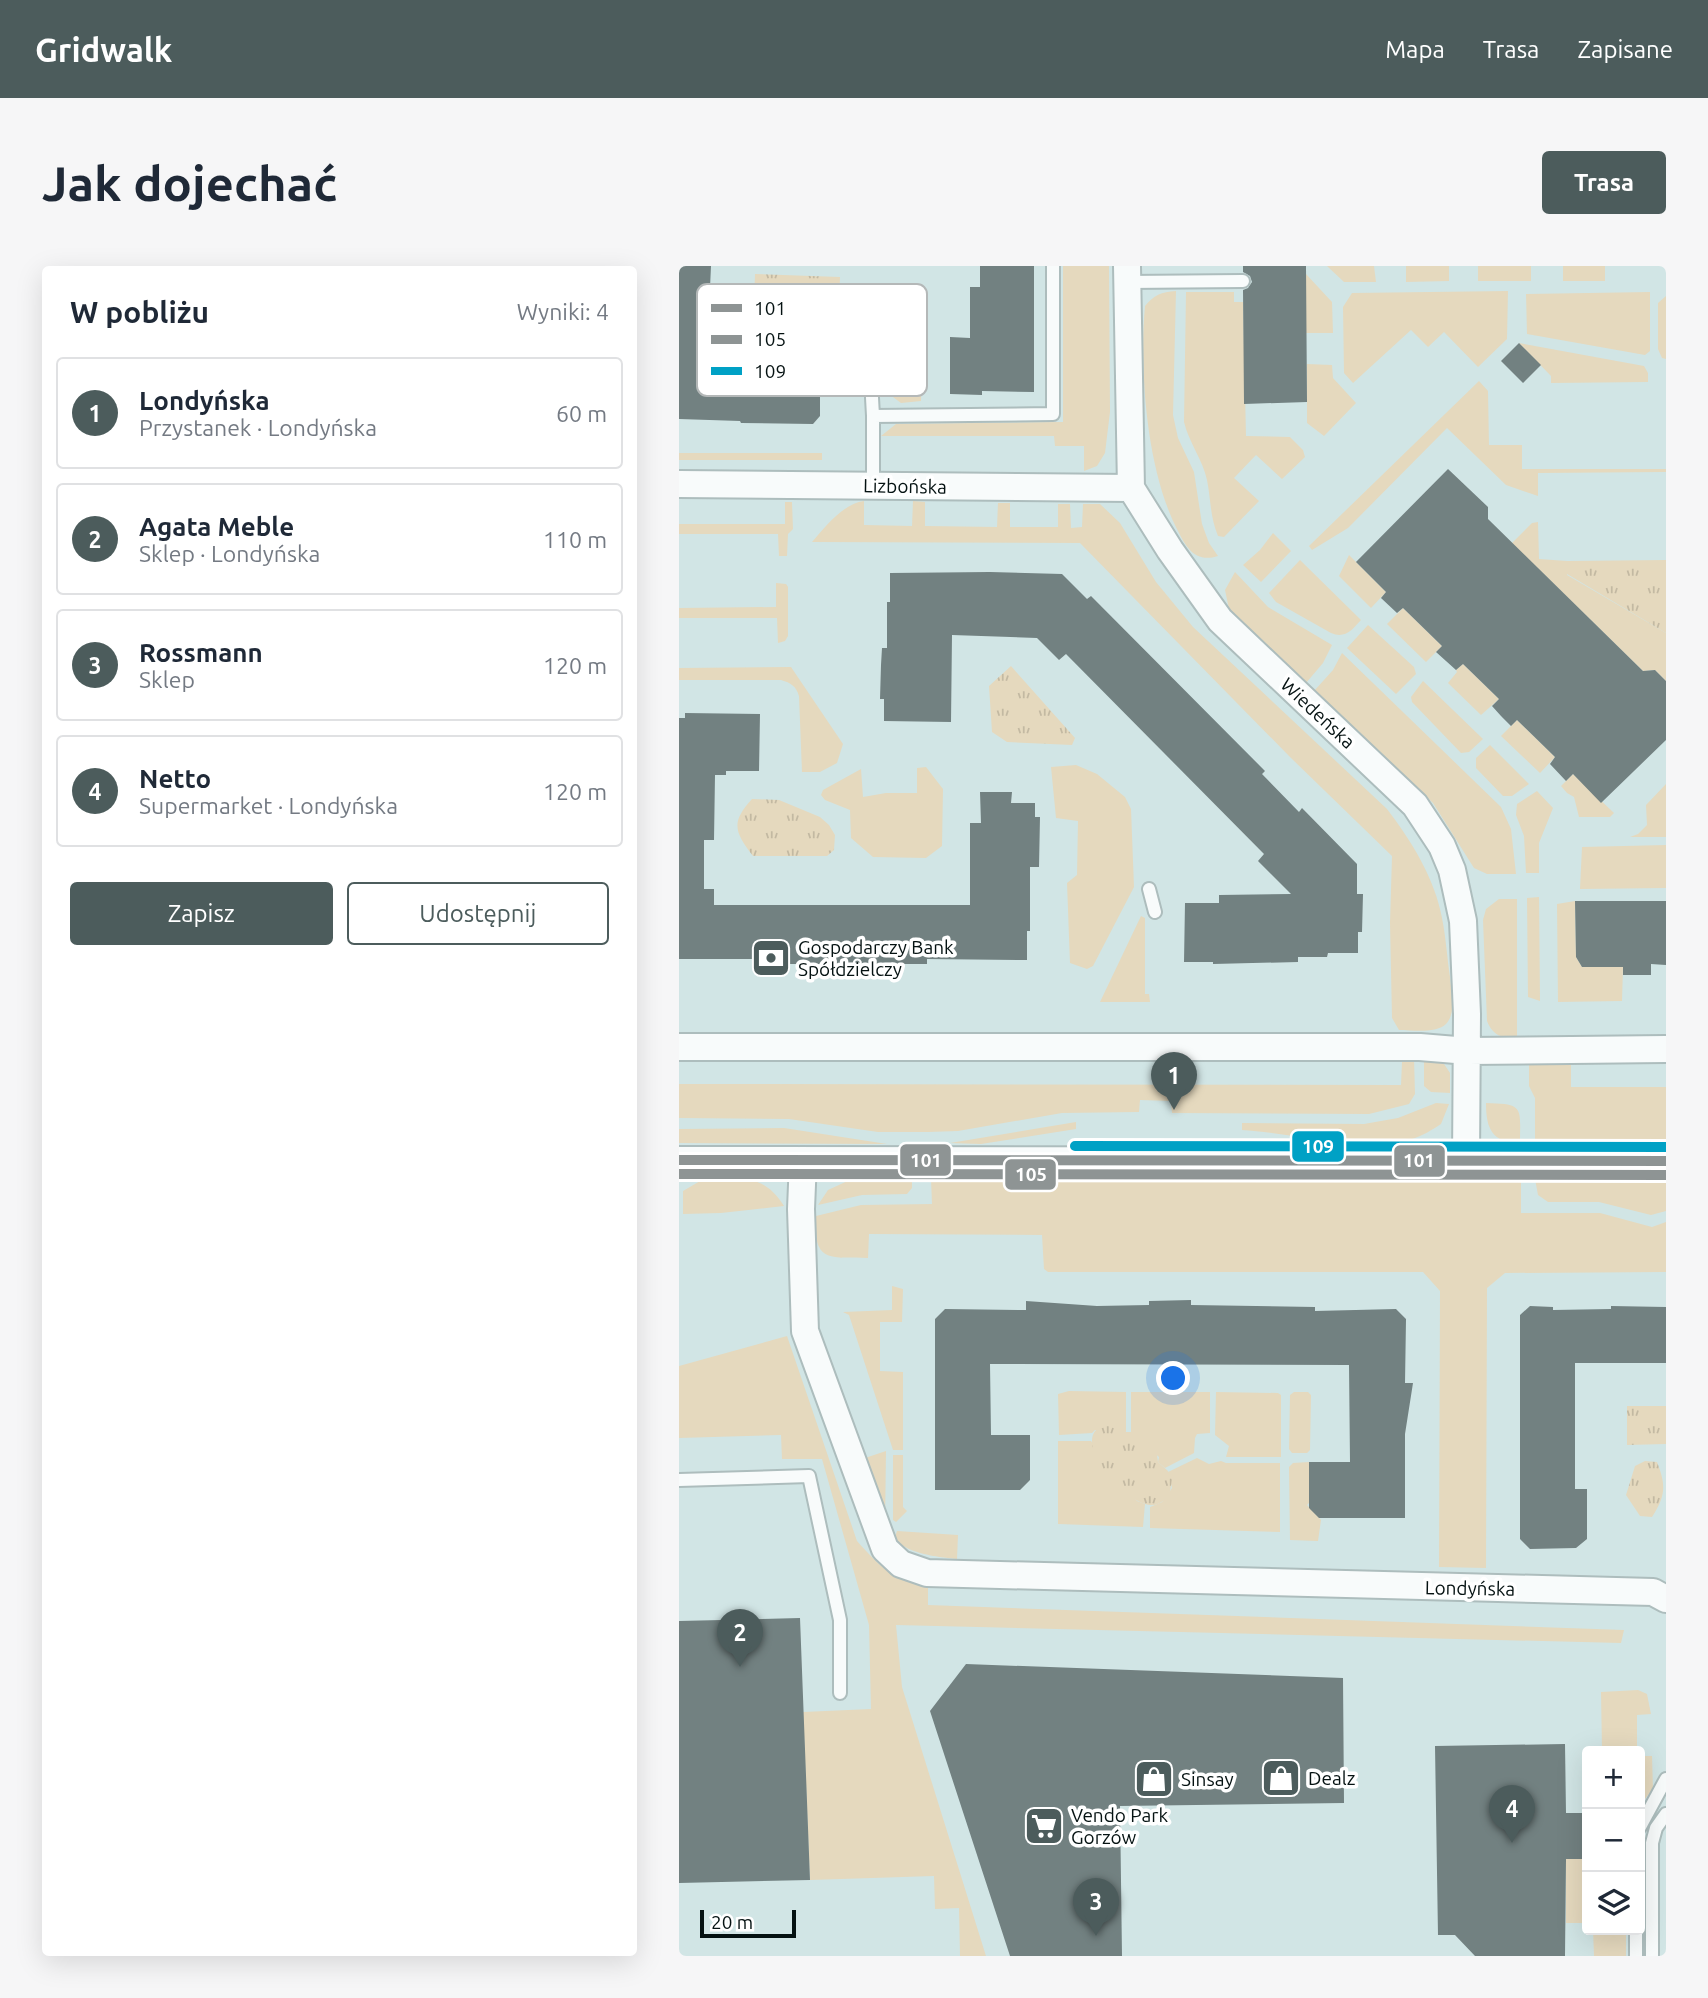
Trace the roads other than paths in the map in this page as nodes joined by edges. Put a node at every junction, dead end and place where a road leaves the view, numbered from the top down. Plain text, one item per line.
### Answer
1 (1053, 266) edge
2 (1127, 274) edge
3 (1243, 281) dead end
4 (872, 396) edge
5 (873, 416) junction
6 (679, 484) edge
7 (873, 485) junction
8 (1131, 488) junction
9 (1149, 889) dead end
10 (1155, 912) dead end
11 (679, 1046) edge
12 (1666, 1049) edge
13 (1468, 1051) junction
14 (679, 1160) edge
15 (803, 1160) junction
16 (1466, 1161) junction
17 (1666, 1161) edge
18 (679, 1480) edge
19 (1666, 1599) edge
20 (840, 1693) dead end
21 (1666, 1780) edge
22 (1666, 1814) edge
23 (1645, 1818) edge
24 (1666, 1831) edge
25 (1652, 1843) junction
26 (1636, 1935) edge
27 (1636, 1956) edge
28 (1652, 1956) edge

1 - 5 lane
2 - 3 lane
2 - 8 street
4 - 5 lane
5 - 7 lane
6 - 7 street, Lizbońska
7 - 8 street, Lizbońska
8 - 13 street, Wiedeńska
9 - 10 lane
11 - 13 street
12 - 13 street
13 - 16 street, Wiedeńska
14 - 15 street
15 - 16 street
15 - 19 street, Londyńska
16 - 17 street
18 - 20 lane
21 - 23 lane
22 - 25 lane
24 - 25 lane
25 - 28 lane
26 - 27 lane

